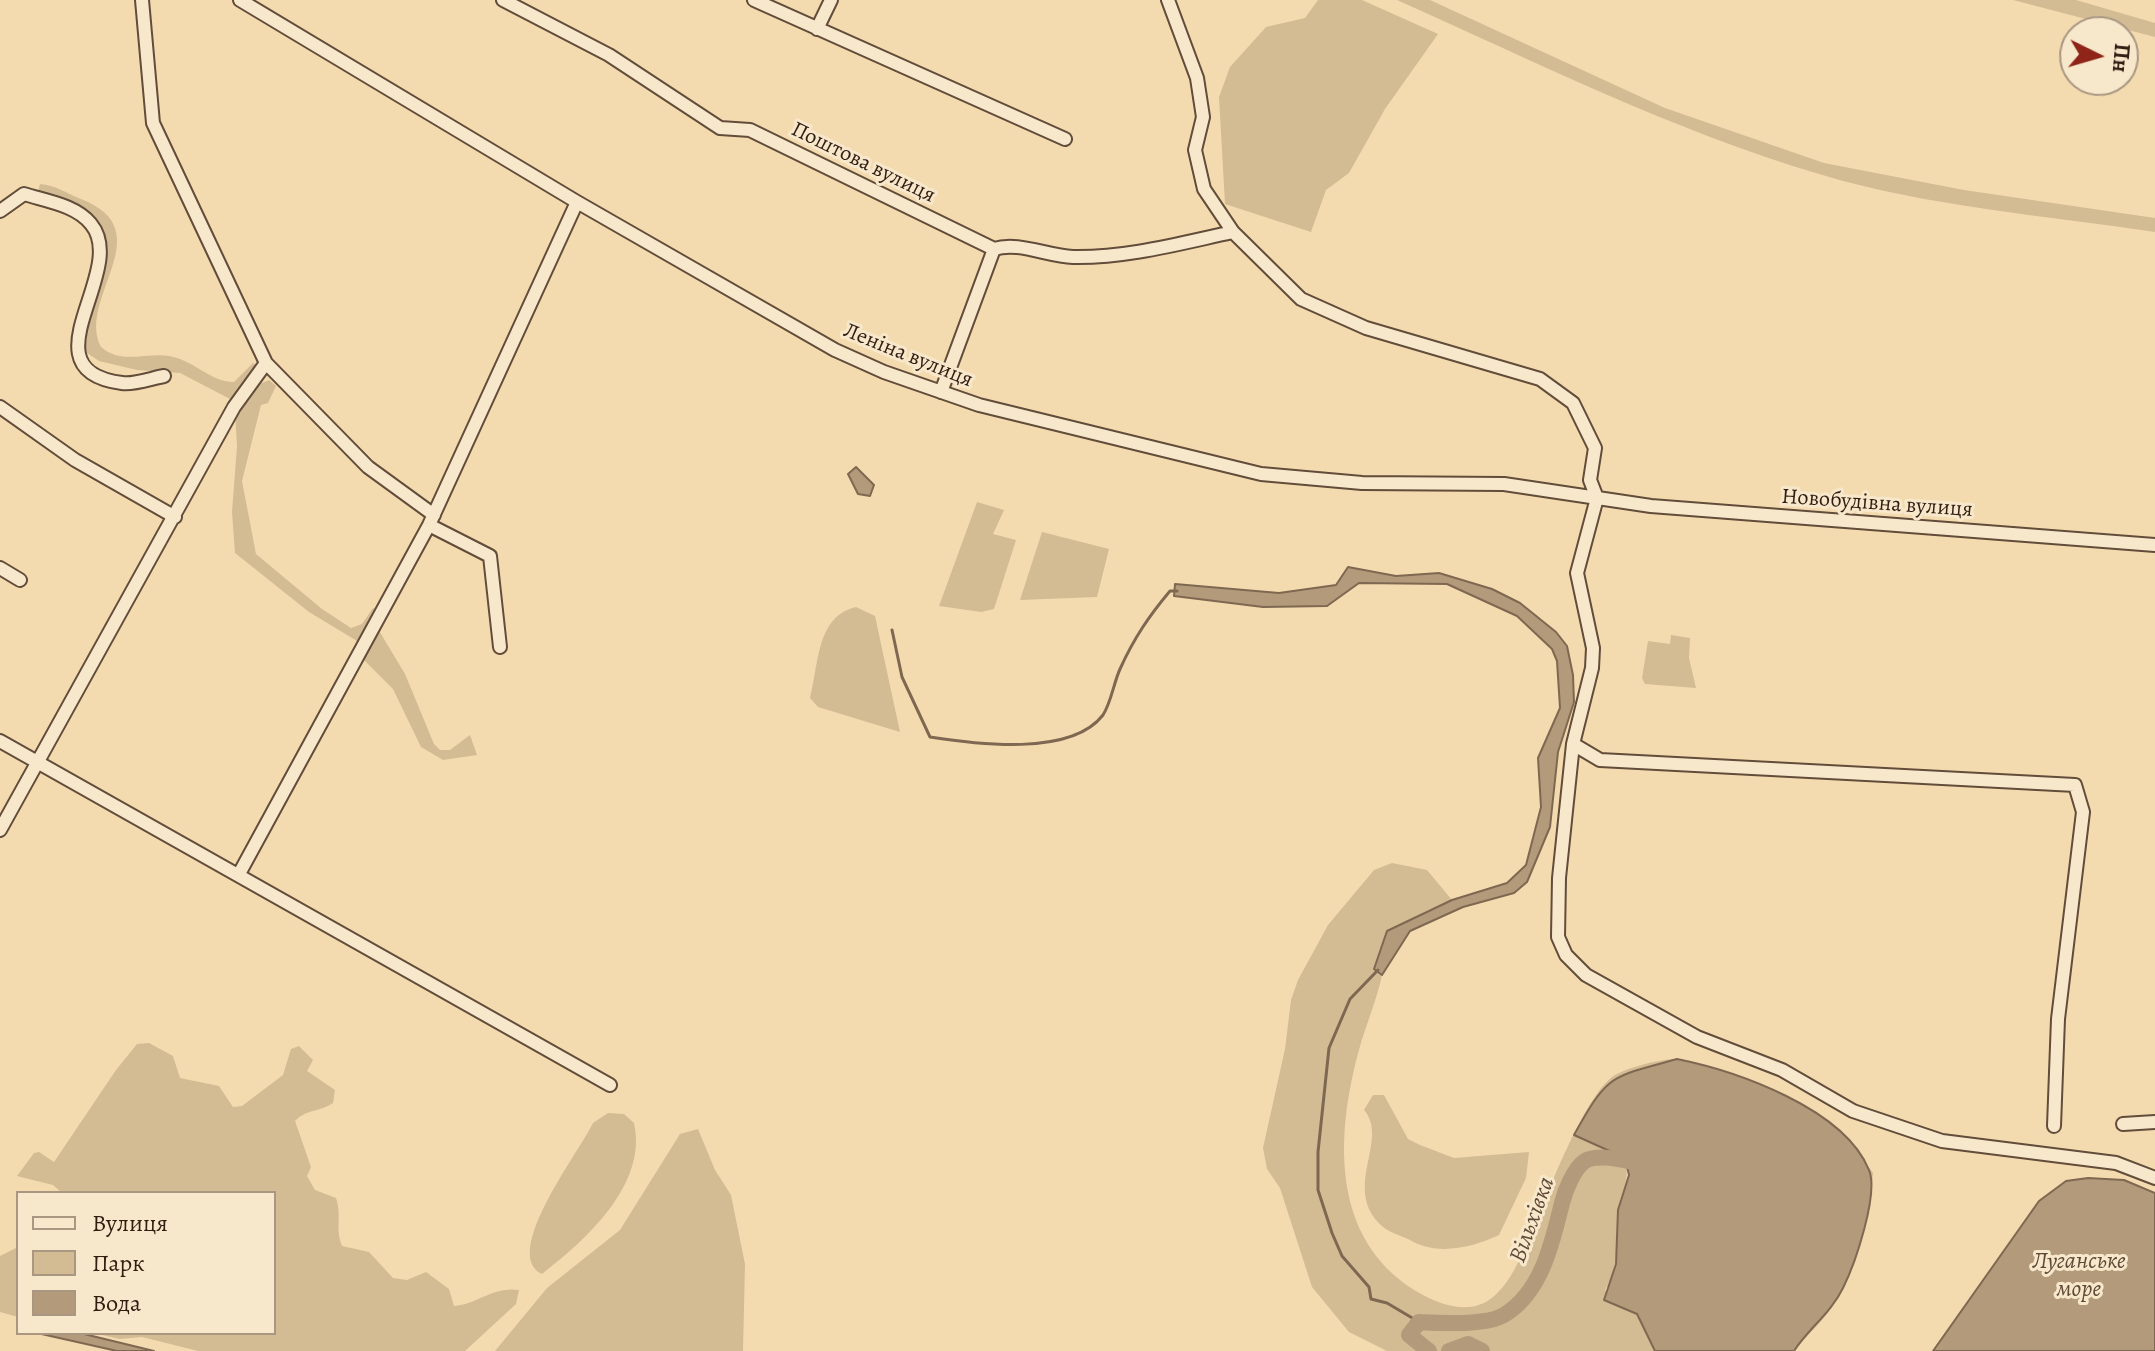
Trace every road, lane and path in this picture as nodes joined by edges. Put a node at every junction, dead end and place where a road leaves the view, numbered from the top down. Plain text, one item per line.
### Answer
1 (142, 0) edge
2 (240, 0) edge
3 (503, 0) edge
4 (754, 0) edge
5 (831, 0) edge
6 (1168, 0) edge
7 (817, 29) junction
8 (1065, 139) dead end
9 (577, 202) junction
10 (0, 211) edge
11 (1233, 232) junction
12 (994, 249) junction
13 (266, 363) junction
14 (164, 376) dead end
15 (941, 392) junction
16 (0, 407) edge
17 (1597, 498) junction
18 (175, 517) junction
19 (431, 520) junction
20 (2155, 545) edge
21 (0, 568) edge
22 (20, 580) dead end
23 (500, 647) dead end
24 (0, 741) edge
25 (1573, 744) junction
26 (38, 762) junction
27 (0, 830) edge
28 (239, 874) junction
29 (610, 1085) dead end
30 (2155, 1122) edge
31 (2123, 1124) dead end
32 (2054, 1126) dead end
33 (2155, 1178) edge

1 - 13 street
2 - 9 street, Леніна вулиця
3 - 12 street, Поштова вулиця
4 - 7 street
5 - 7 street
6 - 11 street
7 - 8 street
9 - 15 street, Леніна вулиця
9 - 19 street
10 - 14 street
11 - 12 street, Поштова вулиця
11 - 17 street
12 - 15 street
13 - 18 street
13 - 19 street
15 - 17 street, Леніна вулиця
16 - 18 street
17 - 20 street, Новобудівна вулиця
17 - 25 street
18 - 26 street
19 - 23 street
19 - 28 street
21 - 22 street
24 - 26 street
25 - 32 street
25 - 33 street
26 - 27 street
26 - 28 street
28 - 29 street
30 - 31 street

